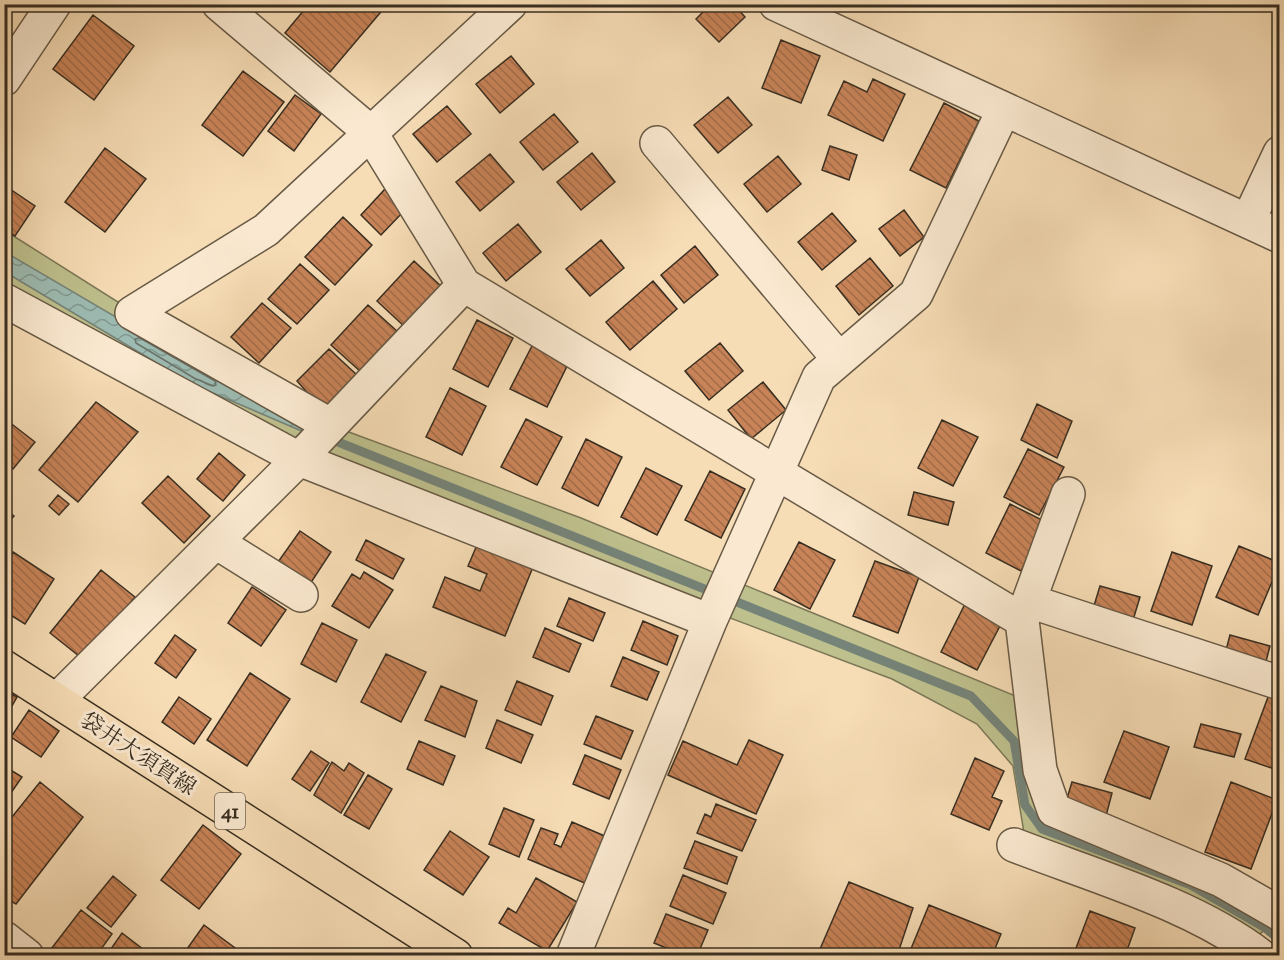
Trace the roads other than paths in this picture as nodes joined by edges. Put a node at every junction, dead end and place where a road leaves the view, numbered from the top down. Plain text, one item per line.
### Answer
1 (54, 4) edge
2 (219, 4) edge
3 (510, 4) edge
4 (776, 4) edge
5 (4, 79) edge
6 (1004, 109) junction
7 (370, 132) junction
8 (657, 143) dead end
9 (1280, 153) edge
10 (1248, 220) junction
11 (1280, 236) edge
12 (464, 285) junction
13 (4, 300) edge
14 (839, 359) junction
15 (330, 425) junction
16 (299, 459) junction
17 (776, 473) junction
18 (1068, 494) dead end
19 (216, 542) junction
20 (301, 596) dead end
21 (1025, 610) junction
22 (710, 621) junction
23 (4, 667) edge
24 (1280, 683) edge
25 (57, 700) junction
26 (1014, 845) dead end
27 (1280, 914) edge
28 (4, 938) edge
29 (27, 956) edge
30 (456, 956) edge
31 (573, 956) edge
32 (1261, 956) edge

1 - 5 street
2 - 7 street
3 - 7 street
4 - 6 street
6 - 10 street
6 - 14 street
7 - 12 street
7 - 15 street
8 - 14 street
9 - 10 street
10 - 11 street
12 - 15 street
12 - 17 street
13 - 16 street
14 - 17 street
15 - 16 street
16 - 19 street
16 - 22 street
17 - 21 street
17 - 22 street
18 - 21 street
19 - 20 street
19 - 25 street
21 - 24 street
21 - 27 street
22 - 31 street
23 - 25 main road, 袋井大須賀線 / 41
25 - 30 main road, 袋井大須賀線 / 41
26 - 32 street
28 - 29 street

